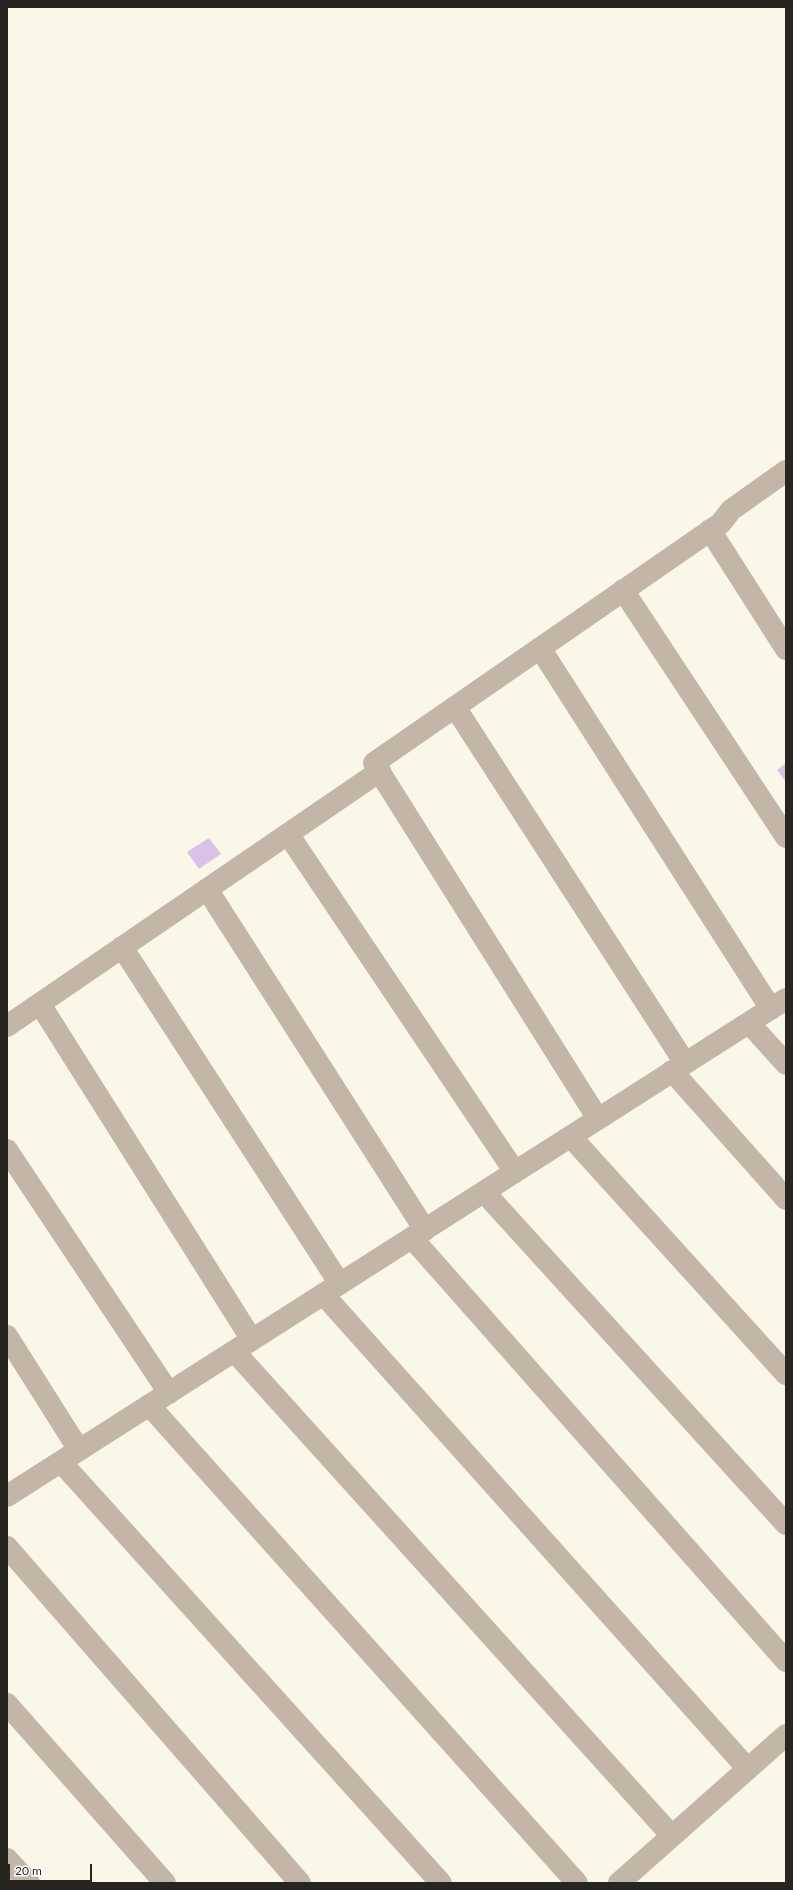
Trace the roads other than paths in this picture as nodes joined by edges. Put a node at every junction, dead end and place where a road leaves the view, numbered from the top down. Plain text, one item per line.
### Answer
1 (786, 472) edge
2 (710, 530) junction
3 (623, 590) junction
4 (540, 648) junction
5 (786, 649) edge
6 (455, 707) junction
7 (380, 771) junction
8 (288, 834) junction
9 (786, 837) edge
10 (207, 889) junction
11 (122, 947) junction
12 (40, 1004) junction
13 (778, 1004) edge
14 (749, 1023) junction
15 (7, 1026) edge
16 (786, 1064) edge
17 (679, 1067) junction
18 (598, 1119) junction
19 (570, 1137) junction
20 (7, 1150) edge
21 (515, 1172) junction
22 (484, 1192) junction
23 (786, 1199) edge
24 (418, 1234) junction
25 (332, 1289) junction
26 (7, 1336) edge
27 (252, 1340) junction
28 (234, 1351) junction
29 (786, 1374) edge
30 (169, 1393) junction
31 (149, 1406) junction
32 (79, 1450) junction
33 (61, 1462) junction
34 (7, 1496) edge
35 (786, 1524) edge
36 (7, 1547) edge
37 (786, 1661) edge
38 (7, 1704) edge
39 (786, 1735) edge
40 (748, 1769) junction
41 (672, 1836) junction
42 (7, 1859) edge
43 (29, 1883) edge
44 (165, 1883) edge
45 (300, 1883) edge
46 (441, 1883) edge
47 (577, 1883) edge
48 (619, 1883) edge

1 - 2 street
2 - 3 street
2 - 5 street
3 - 4 street
3 - 9 street
4 - 6 street
4 - 13 street
6 - 7 street
6 - 17 street
7 - 8 street
7 - 18 street
8 - 10 street
8 - 21 street
10 - 11 street
10 - 24 street
11 - 12 street
11 - 25 street
12 - 15 street
12 - 27 street
13 - 14 street
14 - 16 street
14 - 17 street
17 - 18 street
17 - 23 street
18 - 19 street
19 - 21 street
19 - 29 street
20 - 30 street
21 - 22 street
22 - 24 street
22 - 35 street
24 - 25 street
24 - 37 street
25 - 27 street
25 - 40 street
26 - 32 street
27 - 28 street
28 - 30 street
28 - 41 street
30 - 31 street
31 - 32 street
31 - 47 street
32 - 33 street
33 - 34 street
33 - 46 street
36 - 45 street
38 - 44 street
39 - 40 street
40 - 41 street
41 - 48 street
42 - 43 street

